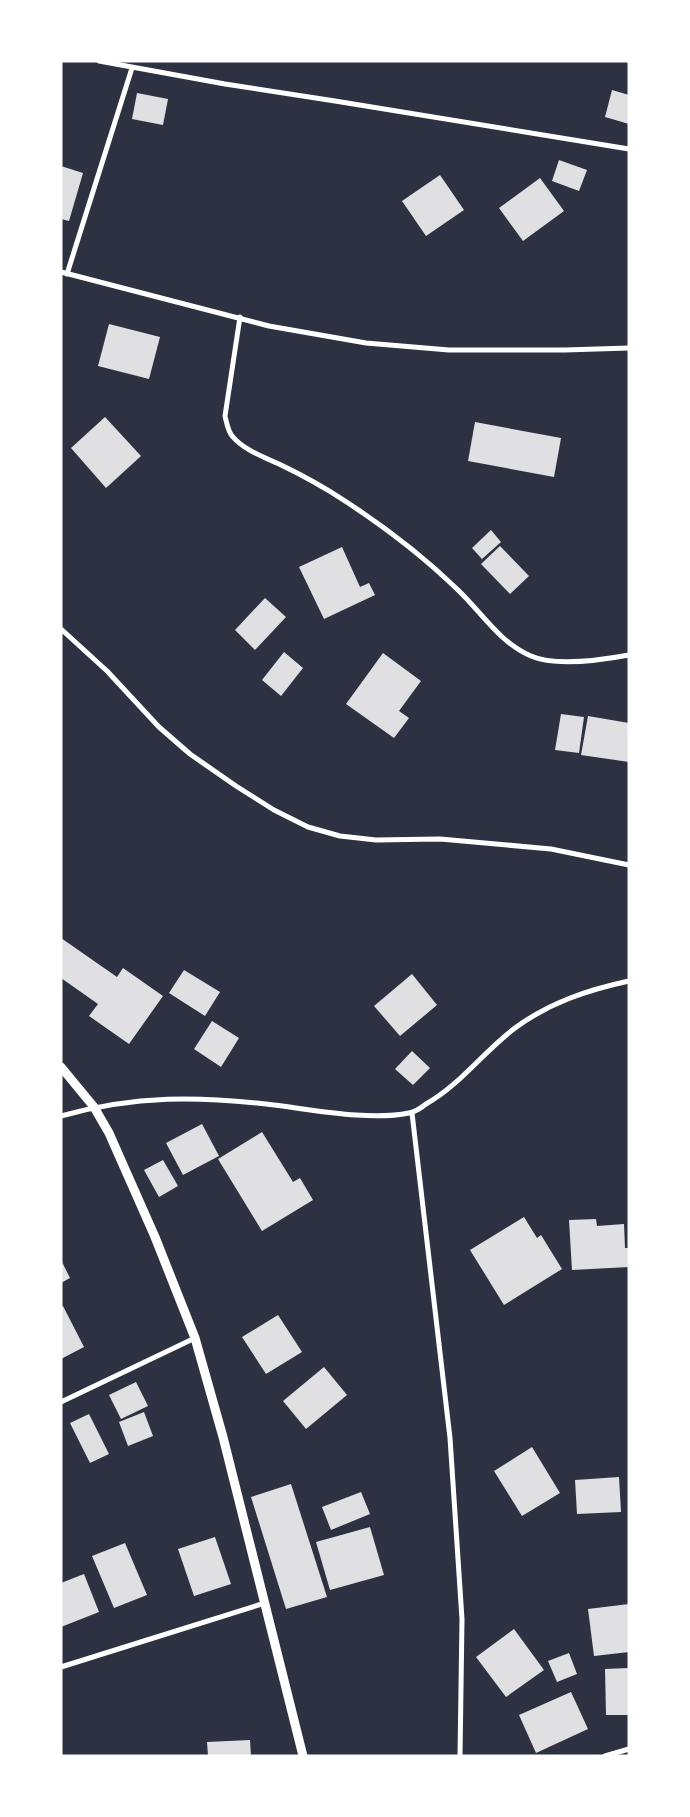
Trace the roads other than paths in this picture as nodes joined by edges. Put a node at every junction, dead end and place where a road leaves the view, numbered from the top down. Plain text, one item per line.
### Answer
1 (99, 61) edge
2 (132, 68) junction
3 (629, 149) edge
4 (64, 273) edge
5 (240, 318) junction
6 (629, 348) edge
7 (61, 629) edge
8 (629, 655) edge
9 (629, 865) edge
10 (629, 981) edge
11 (61, 1067) edge
12 (94, 1107) junction
13 (412, 1113) junction
14 (61, 1116) edge
15 (195, 1338) junction
16 (61, 1402) edge
17 (265, 1603) junction
18 (61, 1667) edge
19 (629, 1749) edge
20 (303, 1756) edge
21 (460, 1756) edge
22 (605, 1756) edge

1 - 2 street
2 - 3 street
2 - 4 street
4 - 5 street
5 - 6 street
5 - 8 street
7 - 9 street
10 - 13 street
11 - 12 street
12 - 13 street
12 - 14 street
12 - 15 street
13 - 21 street
15 - 16 street
15 - 17 street
17 - 18 street
17 - 20 street
19 - 22 street

